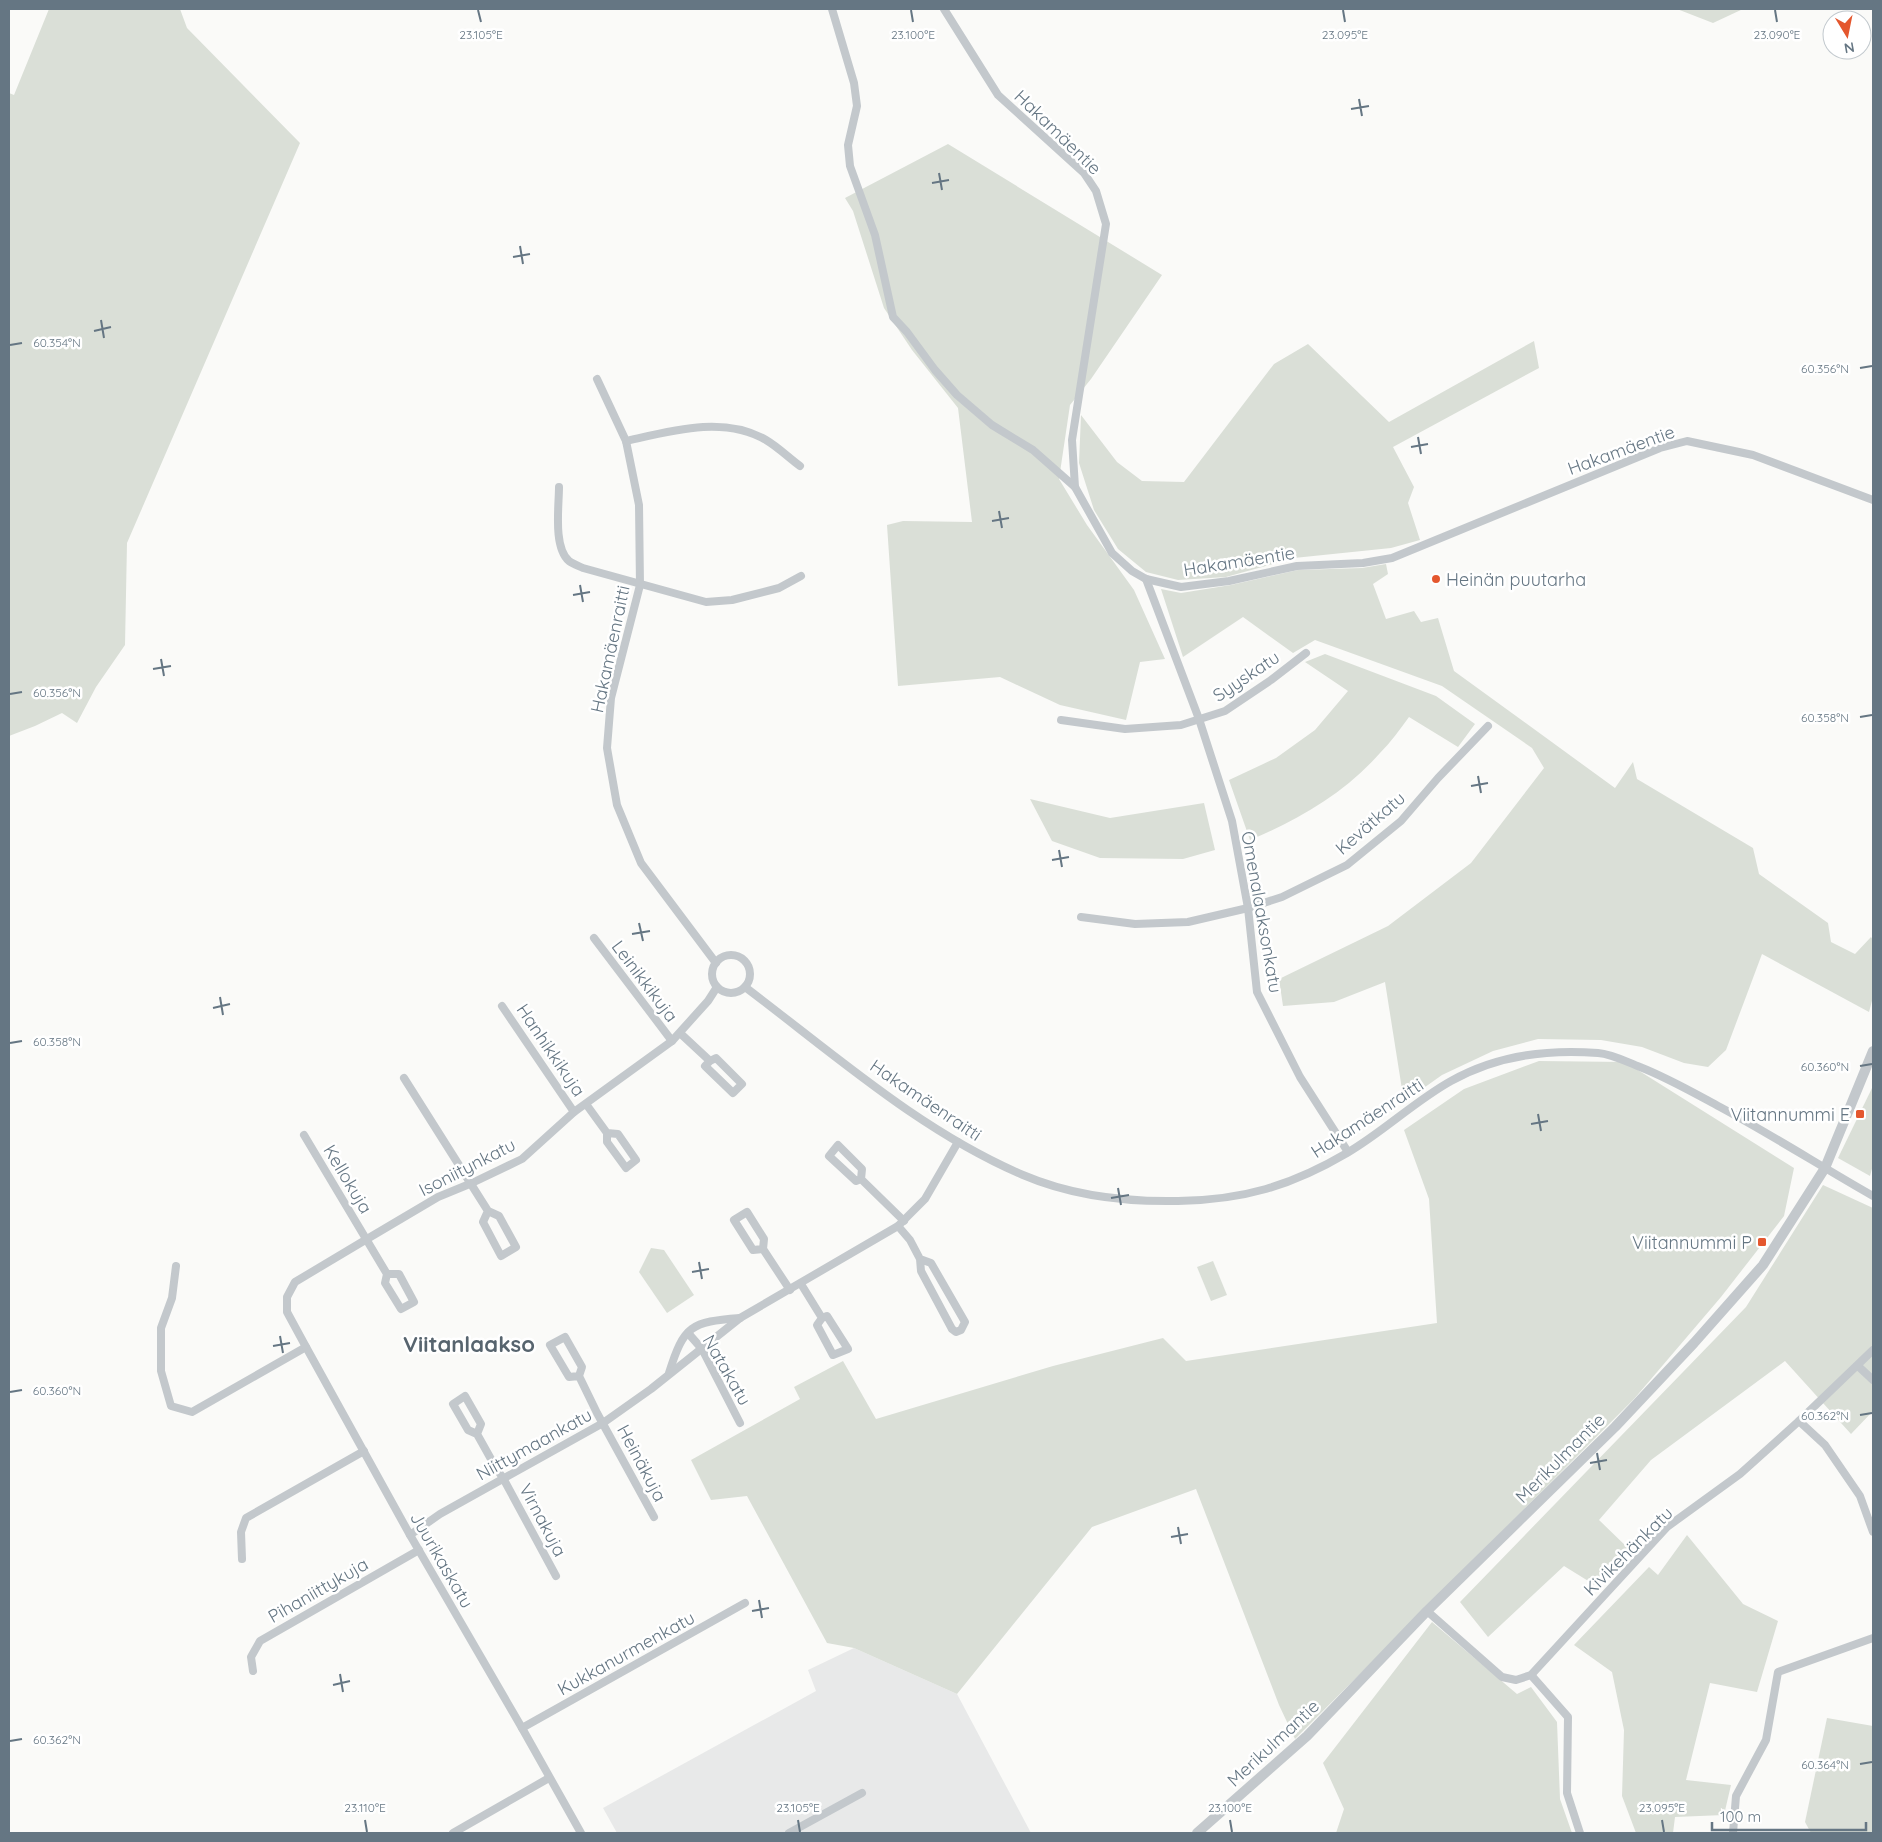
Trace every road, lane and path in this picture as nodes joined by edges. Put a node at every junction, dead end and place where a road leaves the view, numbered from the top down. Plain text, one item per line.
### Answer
1 (832, 9) edge
2 (944, 9) edge
3 (597, 379) dead end
4 (626, 441) junction
5 (800, 466) dead end
6 (560, 487) dead end
7 (1075, 487) junction
8 (1873, 500) edge
9 (801, 576) dead end
10 (1146, 579) junction
11 (640, 585) junction
12 (1306, 653) dead end
13 (1199, 719) junction
14 (1061, 720) dead end
15 (1488, 726) dead end
16 (1248, 908) junction
17 (1081, 917) dead end
18 (594, 938) dead end
19 (716, 963) junction
20 (717, 987) junction
21 (745, 987) junction
22 (502, 1006) dead end
23 (681, 1034) junction
24 (672, 1041) junction
25 (1873, 1051) edge
26 (710, 1061) junction
27 (404, 1078) dead end
28 (586, 1104) junction
29 (574, 1112) junction
30 (607, 1133) junction
31 (304, 1135) dead end
32 (958, 1142) junction
33 (1348, 1152) junction
34 (1825, 1168) junction
35 (861, 1179) junction
36 (472, 1183) junction
37 (1873, 1196) edge
38 (488, 1211) junction
39 (901, 1224) junction
40 (367, 1239) junction
41 (763, 1249) junction
42 (920, 1260) junction
43 (176, 1266) dead end
44 (387, 1274) junction
45 (801, 1284) junction
46 (790, 1290) junction
47 (949, 1294) junction
48 (287, 1297) joint
49 (936, 1300) junction
50 (740, 1318) junction
51 (822, 1318) junction
52 (688, 1333) junction
53 (306, 1347) junction
54 (702, 1349) junction
55 (1873, 1350) edge
56 (1858, 1366) junction
57 (669, 1373) junction
58 (579, 1376) junction
59 (1873, 1380) edge
60 (1799, 1421) junction
61 (603, 1422) junction
62 (740, 1424) dead end
63 (477, 1434) junction
64 (364, 1451) junction
65 (504, 1478) junction
66 (654, 1517) dead end
67 (1873, 1532) edge
68 (410, 1535) junction
69 (419, 1550) junction
70 (242, 1559) dead end
71 (556, 1576) dead end
72 (745, 1603) dead end
73 (1427, 1611) junction
74 (1873, 1638) edge
75 (253, 1671) dead end
76 (1531, 1675) junction
77 (522, 1728) junction
78 (549, 1778) junction
79 (862, 1793) dead end
80 (453, 1833) edge
81 (581, 1833) edge
82 (789, 1833) edge
83 (1198, 1833) edge
84 (1580, 1833) edge
85 (1733, 1833) edge

1 - 7 street
2 - 7 street, Hakamäentie
3 - 4 street, Hakamäenraitti
4 - 5 street
4 - 11 street, Hakamäenraitti
6 - 11 street
7 - 10 street, Hakamäentie
8 - 10 street, Hakamäentie
9 - 11 street
10 - 13 street, Omenalaaksonkatu
11 - 19 street, Hakamäenraitti
12 - 13 street, Syyskatu
13 - 14 street, Syyskatu
13 - 16 street, Omenalaaksonkatu
15 - 16 street, Kevätkatu
16 - 17 street, Kevätkatu
16 - 33 street, Omenalaaksonkatu
18 - 24 street, Leinikkikuja
19 - 20 street
19 - 21 street
20 - 21 street
20 - 23 street, Isoniitynkatu
21 - 32 street, Hakamäenraitti
22 - 29 street, Hanhikkikuja
23 - 24 street, Isoniitynkatu
23 - 26 street
24 - 28 street, Isoniitynkatu
25 - 34 street, Merikulmantie
26 - 26 street
27 - 36 street
28 - 29 street, Isoniitynkatu
28 - 30 street
29 - 36 street, Isoniitynkatu
30 - 30 street
31 - 40 street, Kellokuja
32 - 33 street, Hakamäenraitti
32 - 39 street, Niittymaankatu
33 - 34 street, Hakamäenraitti
34 - 37 street
34 - 73 street, Merikulmantie
35 - 35 street
35 - 39 street
36 - 38 street
36 - 40 street, Isoniitynkatu
38 - 38 street
39 - 42 street
39 - 45 street, Niittymaankatu
40 - 44 street, Kellokuja
40 - 48 street, Isoniitynkatu
41 - 41 street
41 - 46 street
42 - 47 street
42 - 49 street
43 - 53 street
44 - 44 street
45 - 46 street, Niittymaankatu
45 - 51 street
46 - 50 street, Niittymaankatu
47 - 49 street
47 - 49 street
48 - 53 street, Juurikaskatu
50 - 52 street, Niittymaankatu
50 - 54 street, Niittymaankatu
51 - 51 street
52 - 54 street, Natakatu
52 - 57 street, Niittymaankatu
53 - 64 street, Juurikaskatu
54 - 57 street, Niittymaankatu
54 - 62 street, Natakatu
55 - 56 street, Kivikehänkatu
56 - 59 street
56 - 60 street, Kivikehänkatu
57 - 61 street, Niittymaankatu
58 - 58 street
58 - 61 street, Heinäkuja
60 - 67 street
60 - 76 street, Kivikehänkatu
61 - 65 street, Niittymaankatu
61 - 66 street, Heinäkuja
63 - 63 street
63 - 65 street, Virnakuja
64 - 68 street, Juurikaskatu
64 - 70 street
65 - 68 street, Niittymaankatu
65 - 71 street, Virnakuja
68 - 69 street, Juurikaskatu
69 - 75 street, Pihaniittykuja
69 - 77 street, Juurikaskatu
72 - 77 street, Kukkanurmenkatu
73 - 76 street
73 - 83 street, Merikulmantie
74 - 85 street
76 - 84 street
77 - 78 street, Juurikaskatu
78 - 80 street
78 - 81 street, Juurikaskatu
79 - 82 street

